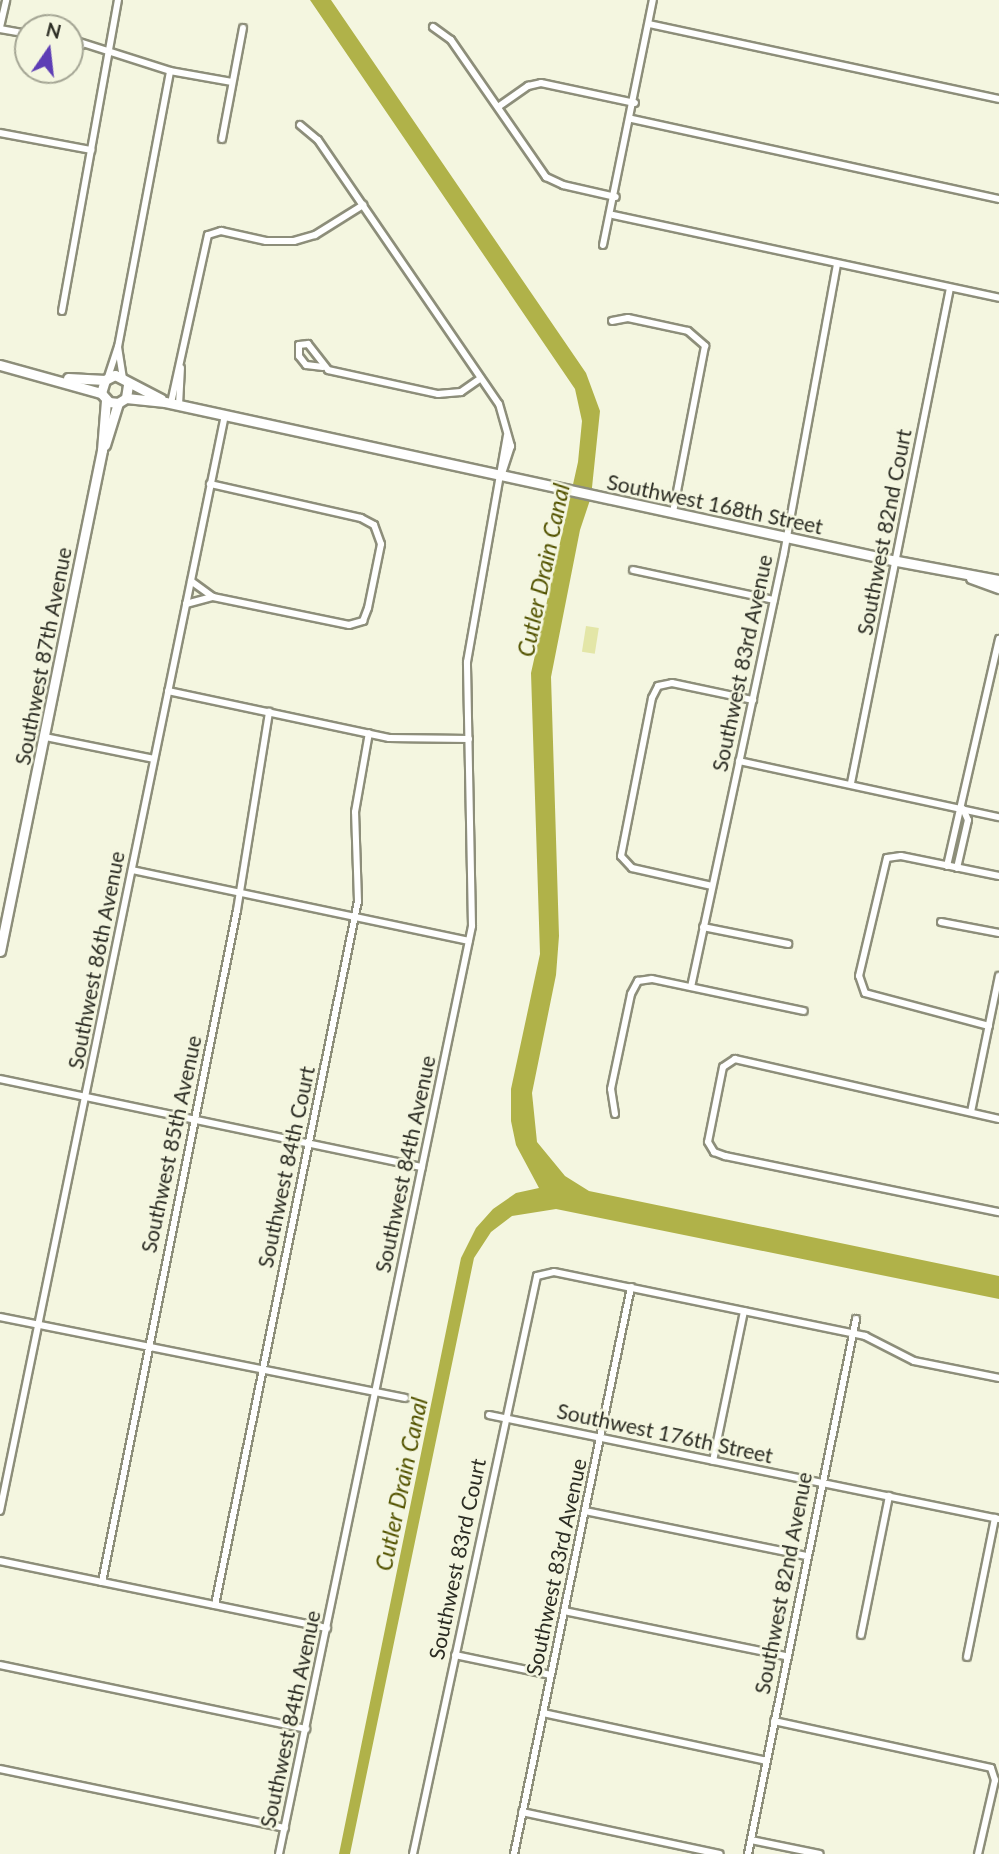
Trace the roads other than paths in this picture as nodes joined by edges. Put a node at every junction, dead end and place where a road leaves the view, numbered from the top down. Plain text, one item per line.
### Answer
1 (6, 0) edge
2 (118, 0) edge
3 (653, 0) edge
4 (649, 24) junction
5 (433, 27) dead end
6 (0, 28) edge
7 (243, 28) dead end
8 (84, 45) edge
9 (109, 50) junction
10 (170, 71) junction
11 (232, 82) junction
12 (999, 99) edge
13 (635, 103) junction
14 (498, 107) junction
15 (632, 119) junction
16 (300, 125) dead end
17 (0, 133) edge
18 (222, 139) dead end
19 (91, 150) junction
20 (616, 197) junction
21 (999, 199) edge
22 (363, 205) junction
23 (613, 215) junction
24 (603, 246) dead end
25 (837, 264) junction
26 (950, 288) junction
27 (999, 298) edge
28 (62, 311) dead end
29 (612, 321) dead end
30 (118, 347) junction
31 (0, 365) edge
32 (323, 367) junction
33 (481, 378) junction
34 (62, 379) junction
35 (106, 379) junction
36 (126, 381) junction
37 (104, 396) junction
38 (122, 401) junction
39 (172, 403) junction
40 (225, 415) junction
41 (102, 450) junction
42 (500, 475) junction
43 (210, 484) junction
44 (673, 512) junction
45 (786, 537) junction
46 (897, 561) junction
47 (633, 570) dead end
48 (970, 577) junction
49 (999, 580) edge
50 (191, 581) junction
51 (999, 587) edge
52 (213, 597) junction
53 (774, 600) junction
54 (186, 604) junction
55 (999, 639) edge
56 (168, 691) junction
57 (753, 700) junction
58 (269, 712) junction
59 (369, 733) junction
60 (45, 737) junction
61 (469, 739) junction
62 (155, 759) junction
63 (739, 761) junction
64 (851, 783) junction
65 (963, 809) junction
66 (999, 817) edge
67 (947, 866) junction
68 (957, 868) junction
69 (132, 870) junction
70 (999, 876) edge
71 (712, 886) junction
72 (240, 892) junction
73 (355, 916) junction
74 (941, 922) dead end
75 (703, 927) junction
76 (999, 933) edge
77 (469, 941) junction
78 (788, 944) dead end
79 (0, 951) edge
80 (999, 976) edge
81 (691, 987) junction
82 (804, 1011) dead end
83 (989, 1026) junction
84 (0, 1079) edge
85 (84, 1097) junction
86 (971, 1112) junction
87 (615, 1114) dead end
88 (194, 1119) junction
89 (999, 1119) edge
90 (309, 1142) junction
91 (422, 1167) junction
92 (999, 1212) edge
93 (631, 1287) junction
94 (744, 1311) junction
95 (0, 1317) edge
96 (856, 1319) dead end
97 (39, 1325) junction
98 (853, 1334) junction
99 (150, 1346) junction
100 (263, 1369) junction
101 (999, 1378) edge
102 (377, 1392) junction
103 (405, 1398) dead end
104 (489, 1415) dead end
105 (505, 1418) junction
106 (601, 1438) junction
107 (713, 1461) junction
108 (821, 1483) junction
109 (889, 1496) junction
110 (0, 1511) edge
111 (586, 1511) junction
112 (997, 1518) edge
113 (806, 1556) junction
114 (0, 1560) edge
115 (102, 1582) junction
116 (215, 1605) junction
117 (564, 1611) junction
118 (327, 1628) junction
119 (861, 1635) dead end
120 (455, 1655) junction
121 (786, 1656) junction
122 (967, 1657) dead end
123 (0, 1665) edge
124 (551, 1675) junction
125 (543, 1713) junction
126 (774, 1721) junction
127 (306, 1729) junction
128 (766, 1761) junction
129 (0, 1769) edge
130 (522, 1812) junction
131 (285, 1828) junction
132 (751, 1840) junction
133 (279, 1854) edge
134 (413, 1854) edge
135 (514, 1854) edge
136 (720, 1854) edge
137 (748, 1854) edge
138 (820, 1854) edge
139 (978, 1854) edge

1 - 6 street
2 - 9 street
3 - 4 street
4 - 12 street
4 - 13 street
5 - 14 street
7 - 11 street
8 - 9 street
9 - 10 street
9 - 19 street
10 - 11 street
10 - 30 street
11 - 18 street
13 - 14 street
13 - 15 street
14 - 20 street
15 - 20 street
15 - 21 street
16 - 22 street
17 - 19 street
19 - 28 street
20 - 23 street
22 - 33 street
22 - 39 street
23 - 24 street
23 - 25 street
25 - 26 street
25 - 45 street, Southwest 83rd Avenue
26 - 27 street
26 - 46 street, Southwest 82nd Court
29 - 44 street
30 - 35 street
30 - 36 street
31 - 34 street
32 - 32 street
32 - 33 street
33 - 42 street
34 - 35 street
34 - 37 street
35 - 36 street
35 - 37 street, Southwest 87th Avenue
36 - 38 street, Southwest 87th Avenue
36 - 39 street, Southwest 168th Street
37 - 38 street, Southwest 168th Street
37 - 41 street, Southwest 87th Avenue
38 - 39 street, Southwest 168th Street
38 - 41 street, Southwest 87th Avenue
39 - 40 street, Southwest 168th Street
40 - 42 street, Southwest 168th Street
40 - 43 street, Southwest 86th Avenue
41 - 60 street, Southwest 87th Avenue
42 - 44 street, Southwest 168th Street
42 - 61 street, Southwest 84th Avenue
43 - 50 street, Southwest 86th Avenue
43 - 52 street
44 - 45 street, Southwest 168th Street
45 - 46 street, Southwest 168th Street
45 - 53 street, Southwest 83rd Avenue
46 - 48 street, Southwest 168th Street
46 - 64 street, Southwest 82nd Court
47 - 53 street
48 - 49 street, Southwest 168th Street
48 - 51 street, Southwest 168th Street
50 - 52 street
50 - 54 street, Southwest 86th Avenue
52 - 54 street
53 - 57 street, Southwest 83rd Avenue
54 - 56 street, Southwest 86th Avenue
55 - 65 street
56 - 58 street
56 - 62 street, Southwest 86th Avenue
57 - 63 street, Southwest 83rd Avenue
57 - 71 street
58 - 59 street
58 - 72 street, Southwest 85th Avenue
59 - 61 street
59 - 73 street, Southwest 84th Court
60 - 62 street
60 - 79 street, Southwest 87th Avenue
61 - 77 street, Southwest 84th Avenue
62 - 69 street, Southwest 86th Avenue
63 - 64 street
63 - 71 street, Southwest 83rd Avenue
64 - 65 street
65 - 66 street
65 - 67 street
65 - 68 street
67 - 68 street
67 - 83 street
68 - 70 street
69 - 72 street
69 - 85 street, Southwest 86th Avenue
71 - 75 street, Southwest 83rd Avenue
72 - 73 street
72 - 88 street, Southwest 85th Avenue
73 - 77 street
73 - 90 street, Southwest 84th Court
74 - 76 street
75 - 78 street
75 - 81 street, Southwest 83rd Avenue
77 - 91 street, Southwest 84th Avenue
80 - 83 street
81 - 82 street
81 - 87 street
83 - 86 street
84 - 85 street
85 - 88 street
85 - 97 street, Southwest 86th Avenue
86 - 89 street
86 - 92 street
88 - 90 street
88 - 99 street, Southwest 85th Avenue
90 - 91 street
90 - 100 street, Southwest 84th Court
91 - 102 street, Southwest 84th Avenue
93 - 94 street
93 - 105 street, Southwest 83rd Court
93 - 106 street, Southwest 83rd Avenue
94 - 98 street
94 - 107 street
95 - 97 street
96 - 98 street, Southwest 82nd Avenue
97 - 99 street
97 - 110 street, Southwest 86th Avenue
98 - 101 street
98 - 108 street, Southwest 82nd Avenue
99 - 100 street
99 - 115 street, Southwest 85th Avenue
100 - 102 street
100 - 116 street, Southwest 84th Court
102 - 103 street
102 - 118 street, Southwest 84th Avenue
104 - 105 street, Southwest 176th Street
105 - 106 street, Southwest 176th Street
105 - 120 street, Southwest 83rd Court
106 - 107 street, Southwest 176th Street
106 - 111 street, Southwest 83rd Avenue
107 - 108 street, Southwest 176th Street
108 - 109 street, Southwest 176th Street
108 - 113 street, Southwest 82nd Avenue
109 - 112 street, Southwest 176th Street
109 - 119 street
111 - 113 street
111 - 117 street, Southwest 83rd Avenue
112 - 122 street
113 - 121 street, Southwest 82nd Avenue
114 - 115 street
115 - 116 street
116 - 118 street
117 - 121 street
117 - 124 street, Southwest 83rd Avenue
118 - 127 street, Southwest 84th Avenue
120 - 124 street
120 - 134 street, Southwest 83rd Court
121 - 126 street, Southwest 82nd Avenue
123 - 127 street
124 - 125 street, Southwest 83rd Avenue
125 - 128 street
125 - 130 street, Southwest 83rd Avenue
126 - 128 street, Southwest 82nd Avenue
126 - 139 street
127 - 131 street, Southwest 84th Avenue
128 - 132 street, Southwest 82nd Avenue
129 - 131 street
130 - 135 street, Southwest 83rd Avenue
130 - 136 street
131 - 133 street, Southwest 84th Avenue
132 - 137 street, Southwest 82nd Avenue
132 - 138 street

